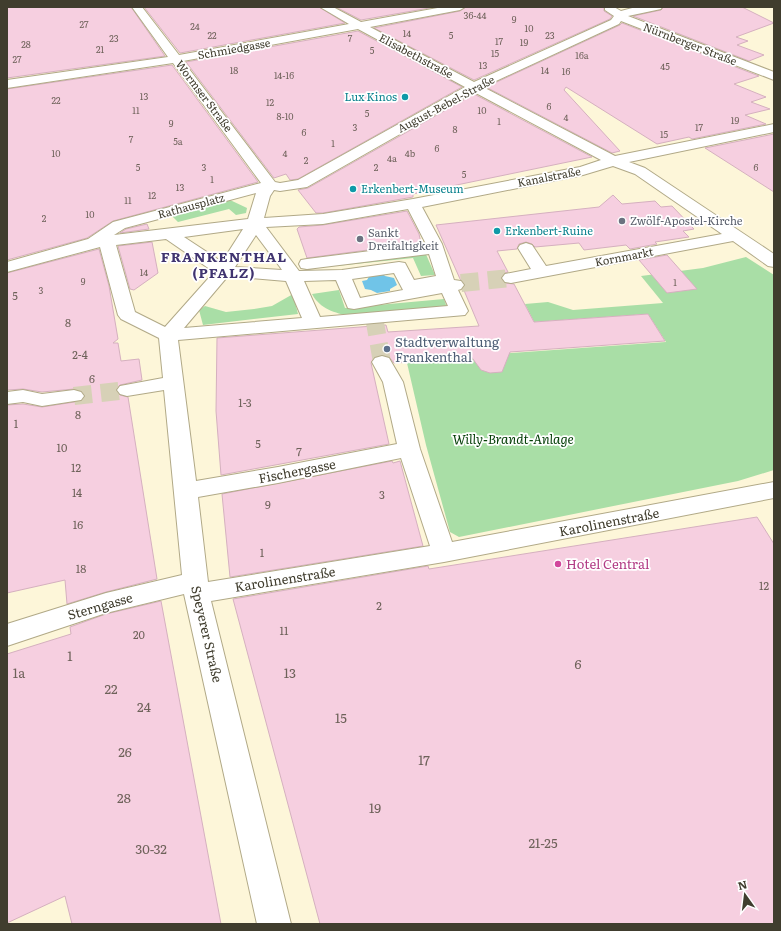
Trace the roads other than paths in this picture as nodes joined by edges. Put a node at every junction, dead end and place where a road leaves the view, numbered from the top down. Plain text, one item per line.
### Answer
1 (137, 7) edge
2 (325, 7) edge
3 (460, 7) edge
4 (608, 7) edge
5 (657, 7) edge
6 (620, 15) junction
7 (360, 26) junction
8 (176, 59) junction
9 (774, 76) edge
10 (7, 84) edge
11 (472, 87) junction
12 (774, 128) edge
13 (613, 161) junction
14 (270, 185) junction
15 (413, 204) junction
16 (323, 219) joint
17 (255, 223) junction
18 (171, 235) junction
19 (736, 236) junction
20 (99, 242) junction
21 (774, 243) edge
22 (435, 246) junction
23 (526, 248) dead end
24 (754, 248) junction
25 (774, 262) edge
26 (7, 267) edge
27 (224, 271) junction
28 (290, 271) junction
29 (541, 272) junction
30 (342, 275) junction
31 (511, 278) tunnel mouth
32 (454, 285) junction
33 (313, 323) junction
34 (168, 338) junction
35 (384, 366) tunnel mouth
36 (173, 383) junction
37 (127, 390) tunnel mouth
38 (74, 396) tunnel mouth
39 (7, 398) edge
40 (409, 449) junction
41 (185, 491) junction
42 (771, 496) edge
43 (444, 553) junction
44 (196, 588) junction
45 (7, 635) edge
46 (274, 924) edge

1 - 8 street, Wormser Straße
2 - 7 street, Elisabethstraße
3 - 7 street, Schmiedgasse
4 - 6 street, Nürnberger Straße
5 - 6 street
6 - 9 street, Nürnberger Straße
6 - 11 street, August-Bebel-Straße
7 - 8 street, Schmiedgasse
7 - 11 street, Elisabethstraße
8 - 10 street, Schmiedgasse
8 - 14 street, Wormser Straße
11 - 13 street, Elisabethstraße
11 - 14 street, August-Bebel-Straße
12 - 13 street, Kanalstraße
13 - 15 street, Kanalstraße
13 - 19 street, Elisabethstraße
14 - 17 street
14 - 20 street, Rathausplatz
15 - 16 street, Kanalstraße
15 - 22 street
16 - 17 street, Rathausplatz
17 - 18 street, Rathausplatz
17 - 27 street
17 - 28 street
18 - 20 street, Rathausplatz
18 - 27 street, Rathausplatz
19 - 24 street, Elisabethstraße
19 - 29 street, Kornmarkt
20 - 26 street
20 - 34 street
21 - 24 street
22 - 28 street
22 - 32 street
23 - 29 street
24 - 25 street, Elisabethstraße
27 - 28 street
27 - 34 street
28 - 30 street
28 - 33 street
29 - 31 street, Kornmarkt
30 - 32 street
30 - 32 street
32 - 33 street
33 - 34 street
34 - 36 street, Speyerer Straße
35 - 40 street
36 - 37 street
36 - 41 street, Speyerer Straße
38 - 39 street
40 - 41 street, Fischergasse
40 - 43 street
41 - 44 street, Speyerer Straße
42 - 43 street, Karolinenstraße
43 - 44 street, Karolinenstraße
44 - 45 street, Sterngasse
44 - 46 street, Speyerer Straße

